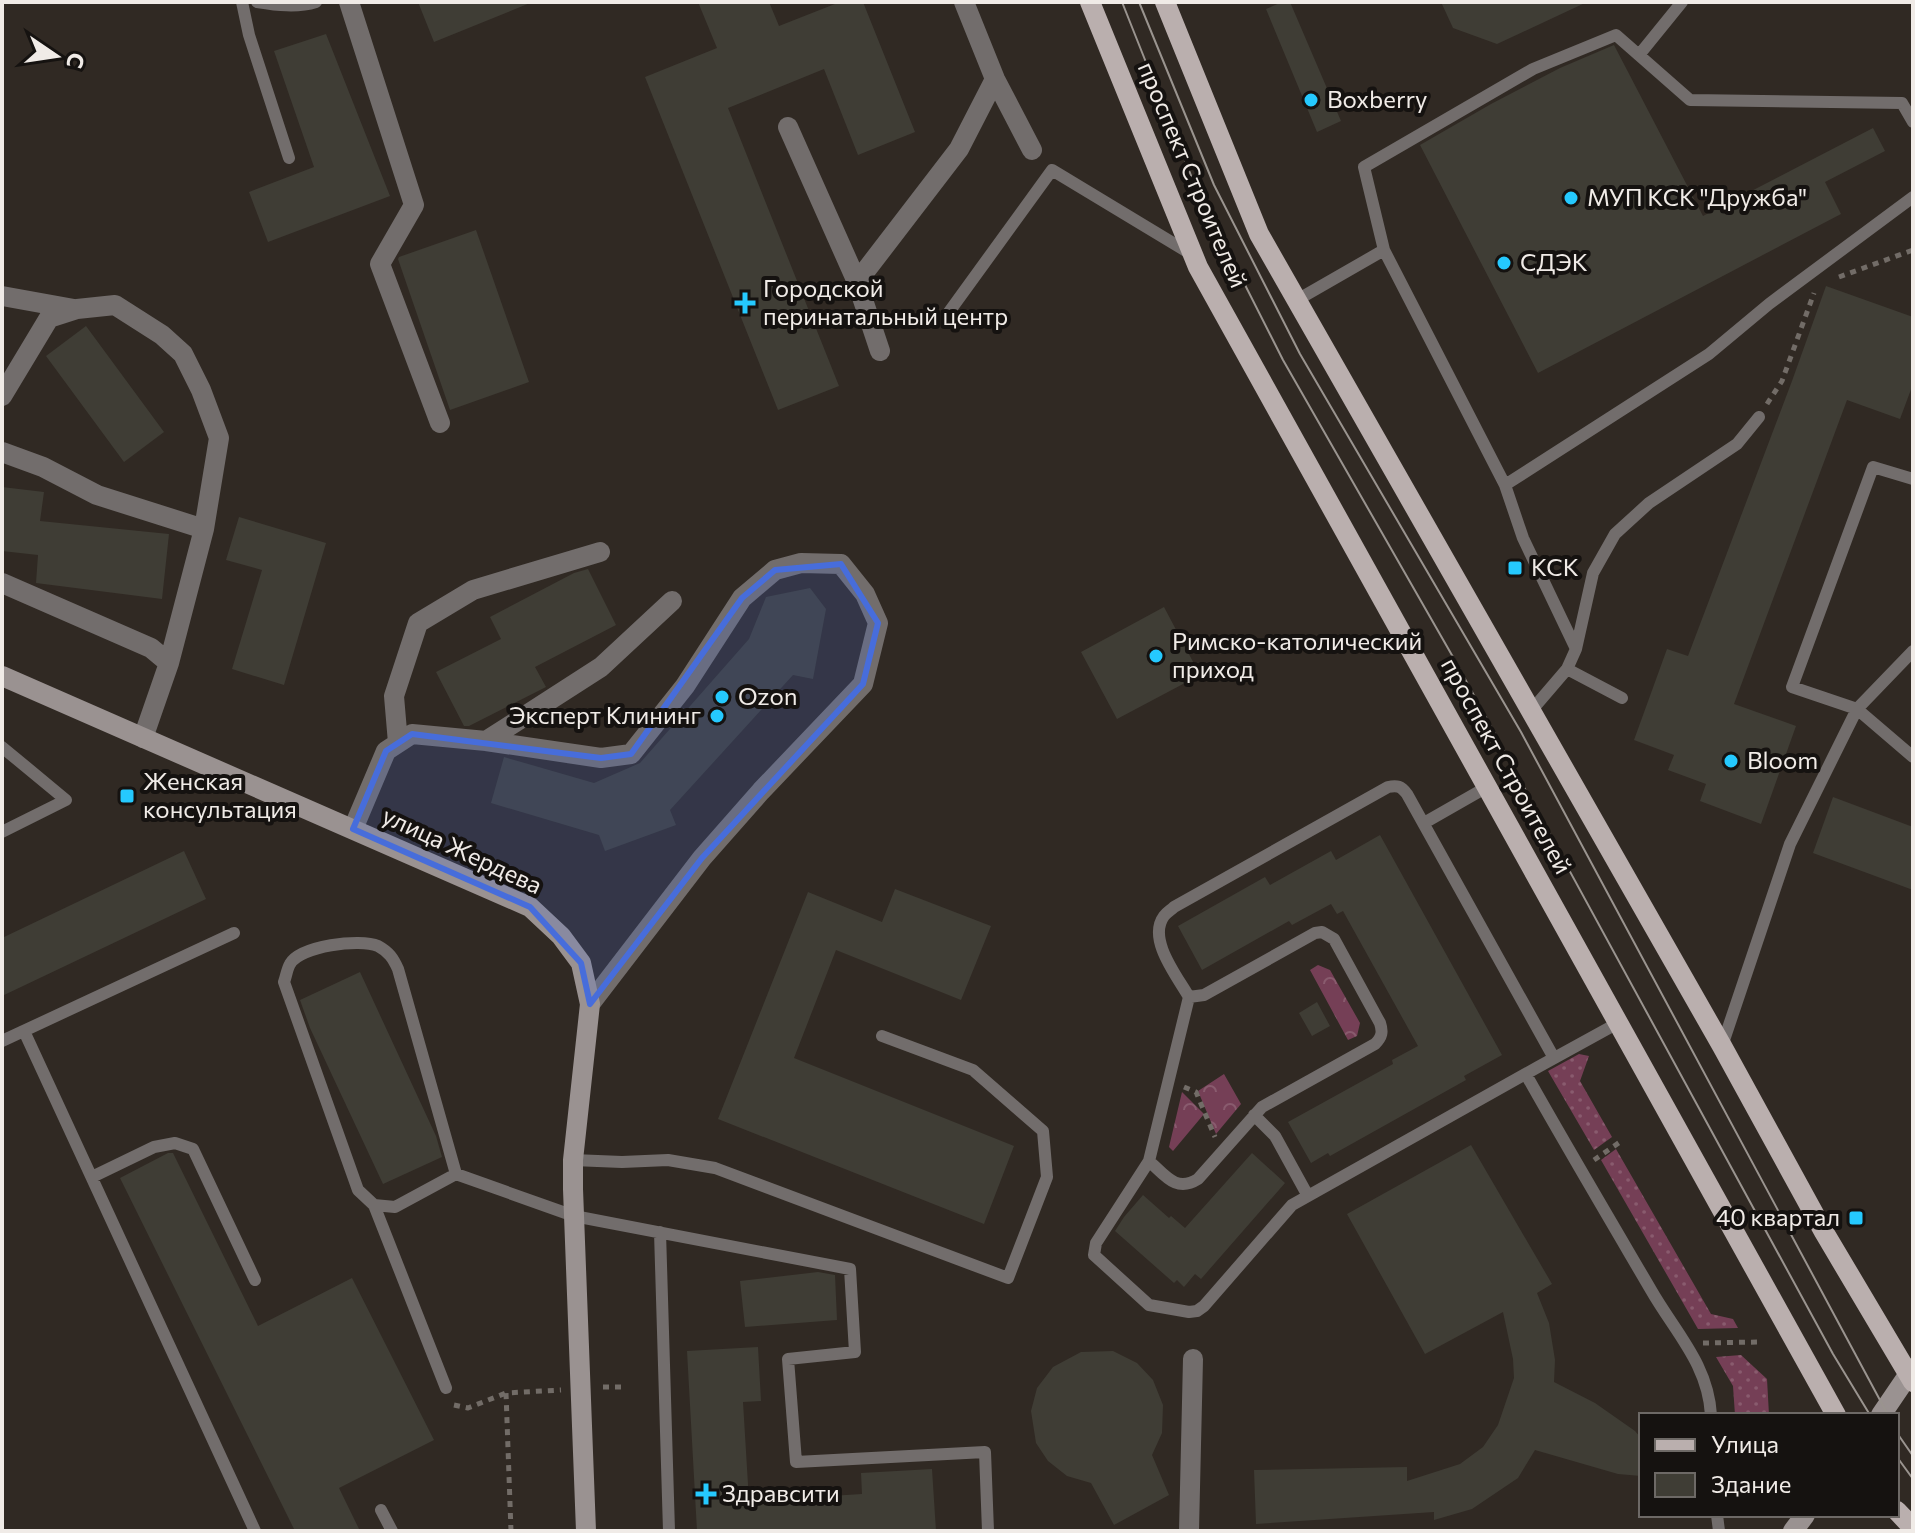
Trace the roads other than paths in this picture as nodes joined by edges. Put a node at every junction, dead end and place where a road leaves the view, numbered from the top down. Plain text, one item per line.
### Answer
1 (242, 2) edge
2 (257, 2) edge
3 (316, 2) edge
4 (349, 2) edge
5 (964, 2) edge
6 (1090, 2) edge
7 (1165, 2) edge
8 (1682, 2) edge
9 (1639, 55) junction
10 (995, 79) junction
11 (1913, 122) edge
12 (788, 127) dead end
13 (1032, 150) dead end
14 (289, 158) dead end
15 (1913, 197) edge
16 (1384, 250) junction
17 (1194, 255) junction
18 (857, 282) junction
19 (2, 296) edge
20 (1297, 300) junction
21 (77, 309) junction
22 (949, 312) dead end
23 (880, 351) dead end
24 (2, 396) edge
25 (1759, 417) road end
26 (440, 423) dead end
27 (2, 452) edge
28 (1913, 479) edge
29 (1505, 485) junction
30 (204, 529) junction
31 (600, 552) dead end
32 (2, 583) edge
33 (672, 601) dead end
34 (1576, 649) junction
35 (1913, 651) edge
36 (169, 663) junction
37 (1567, 669) junction
38 (2, 676) edge
39 (1622, 698) dead end
40 (1857, 709) junction
41 (1531, 711) junction
42 (143, 738) junction
43 (486, 741) junction
44 (398, 743) junction
45 (2, 747) edge
46 (1913, 757) edge
47 (1487, 787) junction
48 (1424, 823) junction
49 (353, 829) junction
50 (2, 832) edge
51 (234, 933) dead end
52 (1189, 997) junction
53 (590, 1004) junction
54 (1618, 1023) junction
55 (24, 1031) junction
56 (882, 1036) dead end
57 (2, 1041) edge
58 (1722, 1046) junction
59 (1554, 1058) junction
60 (1528, 1078) dead end
61 (1254, 1115) junction
62 (573, 1160) junction
63 (1149, 1161) junction
64 (456, 1174) junction
65 (92, 1177) junction
66 (1308, 1196) junction
67 (374, 1205) junction
68 (574, 1216) junction
69 (660, 1232) junction
70 (255, 1280) dead end
71 (1193, 1359) dead end
72 (1912, 1375) edge
73 (446, 1388) road end
74 (1711, 1413) edge
75 (1835, 1413) edge
76 (1883, 1413) edge
77 (381, 1510) dead end
78 (1899, 1513) edge
79 (1913, 1528) edge
80 (255, 1531) edge
81 (392, 1531) edge
82 (586, 1531) edge
83 (669, 1531) edge
84 (988, 1531) edge
85 (1189, 1531) edge

1 - 14 lane
2 - 3 lane
4 - 26 street
5 - 10 street
6 - 17 main road, проспект Строителей
7 - 20 main road, проспект Строителей
8 - 9 lane
9 - 11 lane
9 - 16 lane
10 - 13 street
10 - 18 street
12 - 18 street
15 - 29 lane
16 - 20 lane
16 - 29 lane
17 - 22 lane
17 - 47 main road, проспект Строителей
18 - 23 street
19 - 21 street
20 - 41 main road, проспект Строителей
21 - 24 street
21 - 30 street
25 - 34 lane
27 - 30 street
28 - 40 lane
29 - 34 lane
30 - 36 street
31 - 44 street
32 - 36 street
33 - 43 street
34 - 37 lane
35 - 40 lane
36 - 42 street
37 - 39 lane
37 - 41 lane
38 - 42 main road, улица Жердева
40 - 46 lane
40 - 58 lane
41 - 58 main road, проспект Строителей
42 - 49 main road, улица Жердева
43 - 44 street
43 - 53 street
44 - 49 street
45 - 50 lane
47 - 48 lane
47 - 54 main road, проспект Строителей
48 - 52 lane
48 - 59 lane
49 - 53 main road, улица Жердева
51 - 55 lane
52 - 61 lane
52 - 63 lane
53 - 62 main road, улица Жердева
54 - 59 lane
54 - 75 main road, проспект Строителей
55 - 57 lane
55 - 65 lane
56 - 62 lane
58 - 72 main road, проспект Строителей
59 - 66 lane
60 - 74 lane
61 - 63 lane
61 - 66 lane
62 - 68 main road, улица Жердева
63 - 66 lane
64 - 67 lane
64 - 67 lane
64 - 68 lane
65 - 70 lane
65 - 80 lane
67 - 73 lane
68 - 69 lane
68 - 82 main road, улица Жердева
69 - 83 lane
69 - 84 lane
71 - 85 street
72 - 76 main road
77 - 81 lane
78 - 79 main road

